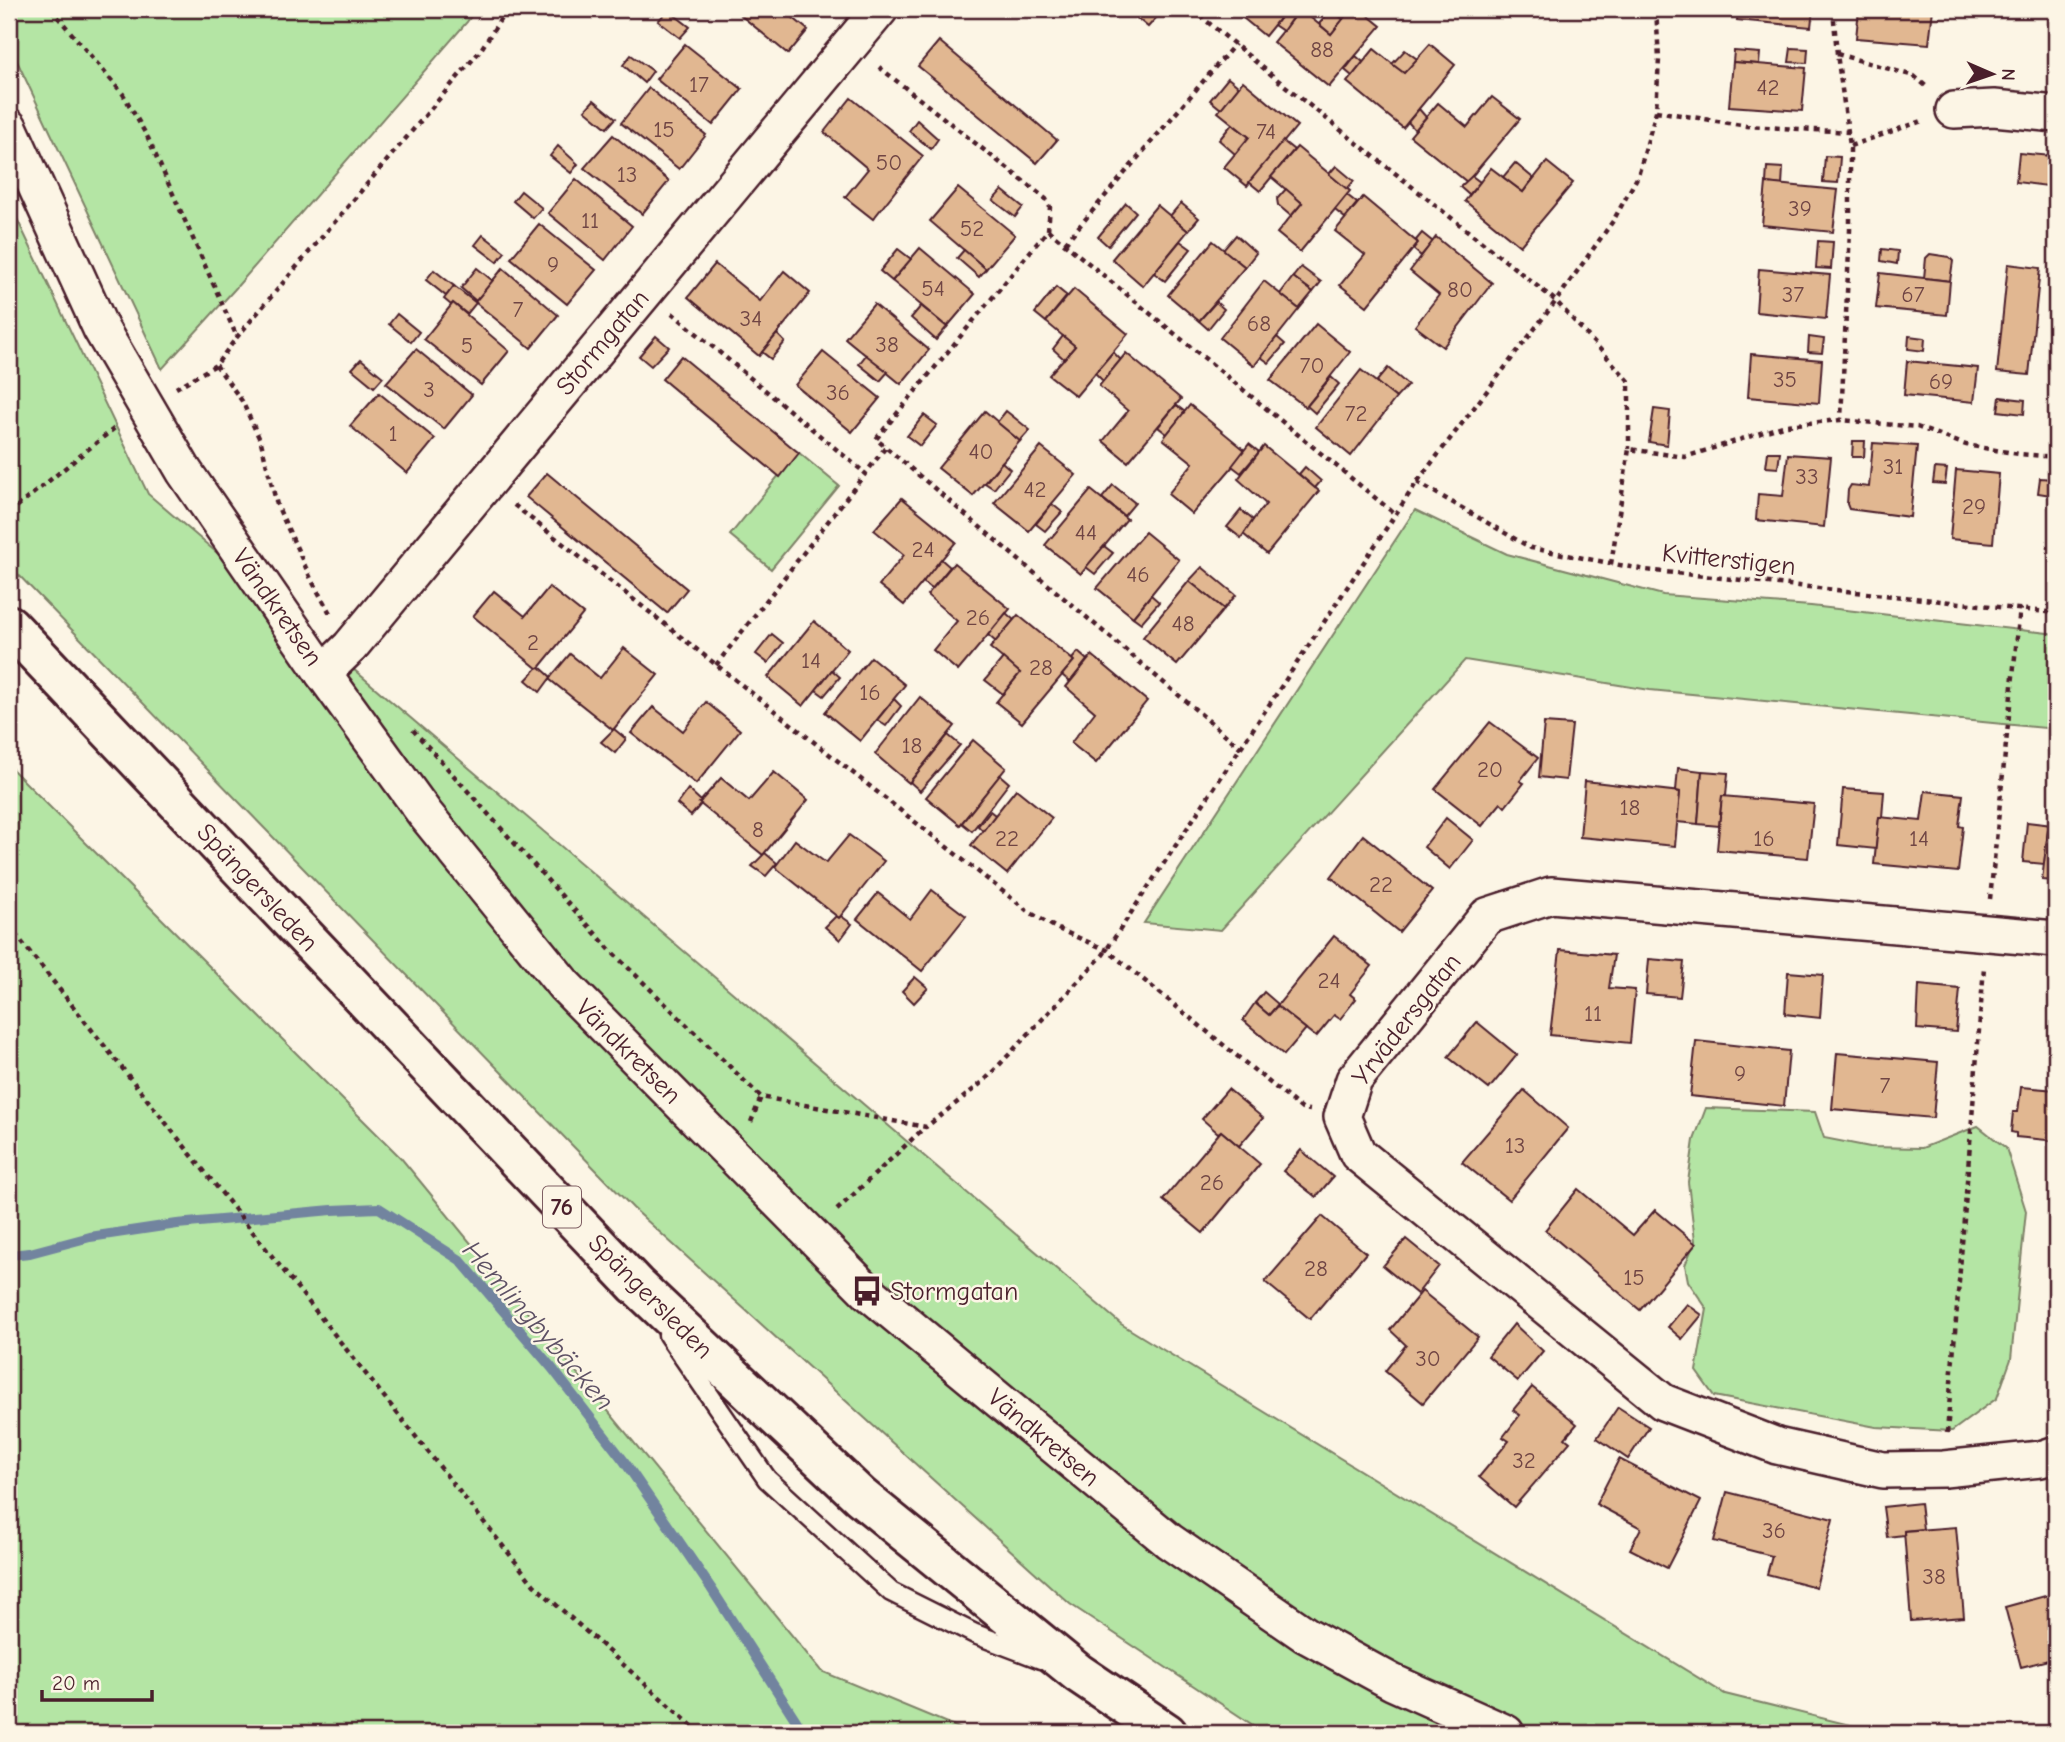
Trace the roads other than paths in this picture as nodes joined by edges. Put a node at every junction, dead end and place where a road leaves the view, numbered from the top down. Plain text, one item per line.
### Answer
1 (880, 9) edge
2 (1954, 110) road end
3 (2056, 114) edge
4 (9, 127) edge
5 (9, 625) edge
6 (323, 673) junction
7 (2056, 939) edge
8 (636, 1285) junction
9 (2056, 1454) edge
10 (1078, 1673) junction
11 (1167, 1733) edge
12 (1506, 1733) edge

1 - 6 street, Stormgatan
2 - 3 street
4 - 6 street, Vändkretsen
5 - 8 main road, Spängersleden / 76
6 - 12 street, Vändkretsen
7 - 9 street, Yrvädersgatan
8 - 10 main road, Spängersleden / 76
8 - 10 lane
10 - 11 main road, Spängersleden / 76

